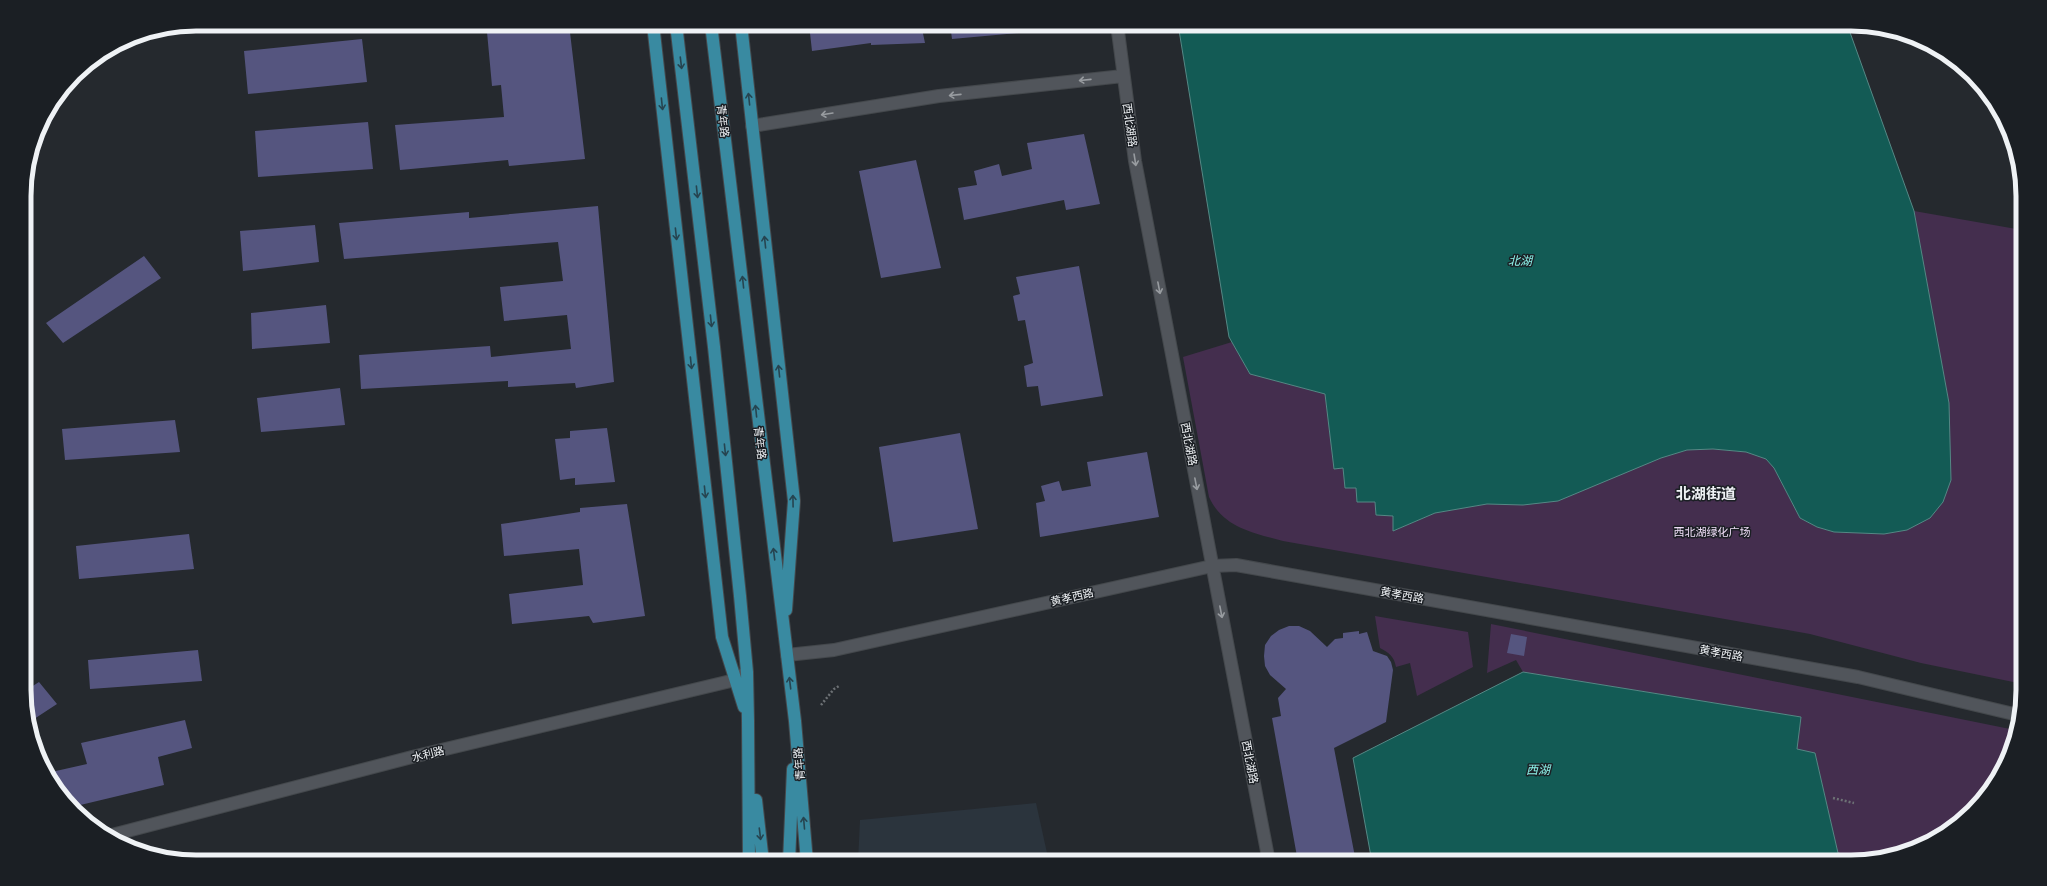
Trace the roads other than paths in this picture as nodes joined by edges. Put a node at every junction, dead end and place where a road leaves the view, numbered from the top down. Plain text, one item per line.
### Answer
1 (654, 31) edge
2 (677, 31) edge
3 (712, 31) edge
4 (742, 31) edge
5 (1118, 31) edge
6 (1123, 76) junction
7 (752, 126) junction
8 (1212, 566) junction
9 (784, 637) junction
10 (787, 655) junction
11 (747, 672) junction
12 (735, 680) junction
13 (2015, 714) edge
14 (748, 721) junction
15 (795, 721) junction
16 (748, 740) junction
17 (115, 834) edge
18 (749, 855) edge
19 (762, 855) edge
20 (789, 855) edge
21 (806, 855) edge
22 (1268, 855) edge

1 -> 12 main road
2 -> 11 main road
9 -> 3 main road, 青年路
7 -> 4 main road
5 - 6 street, 西北湖路
6 -> 7 street
6 -> 8 street, 西北湖路
9 -> 7 main road
8 - 10 street, 黄孝西路
8 - 13 street, 黄孝西路
8 -> 22 street, 西北湖路
9 - 10 main road, 青年路
15 -> 10 main road, 青年路
11 - 12 street, 水利路
11 - 14 main road
12 - 14 main road
12 - 17 street, 水利路
14 - 16 main road
15 - 20 main road
21 -> 15 main road, 青年路
16 - 18 main road
16 -> 19 main road

